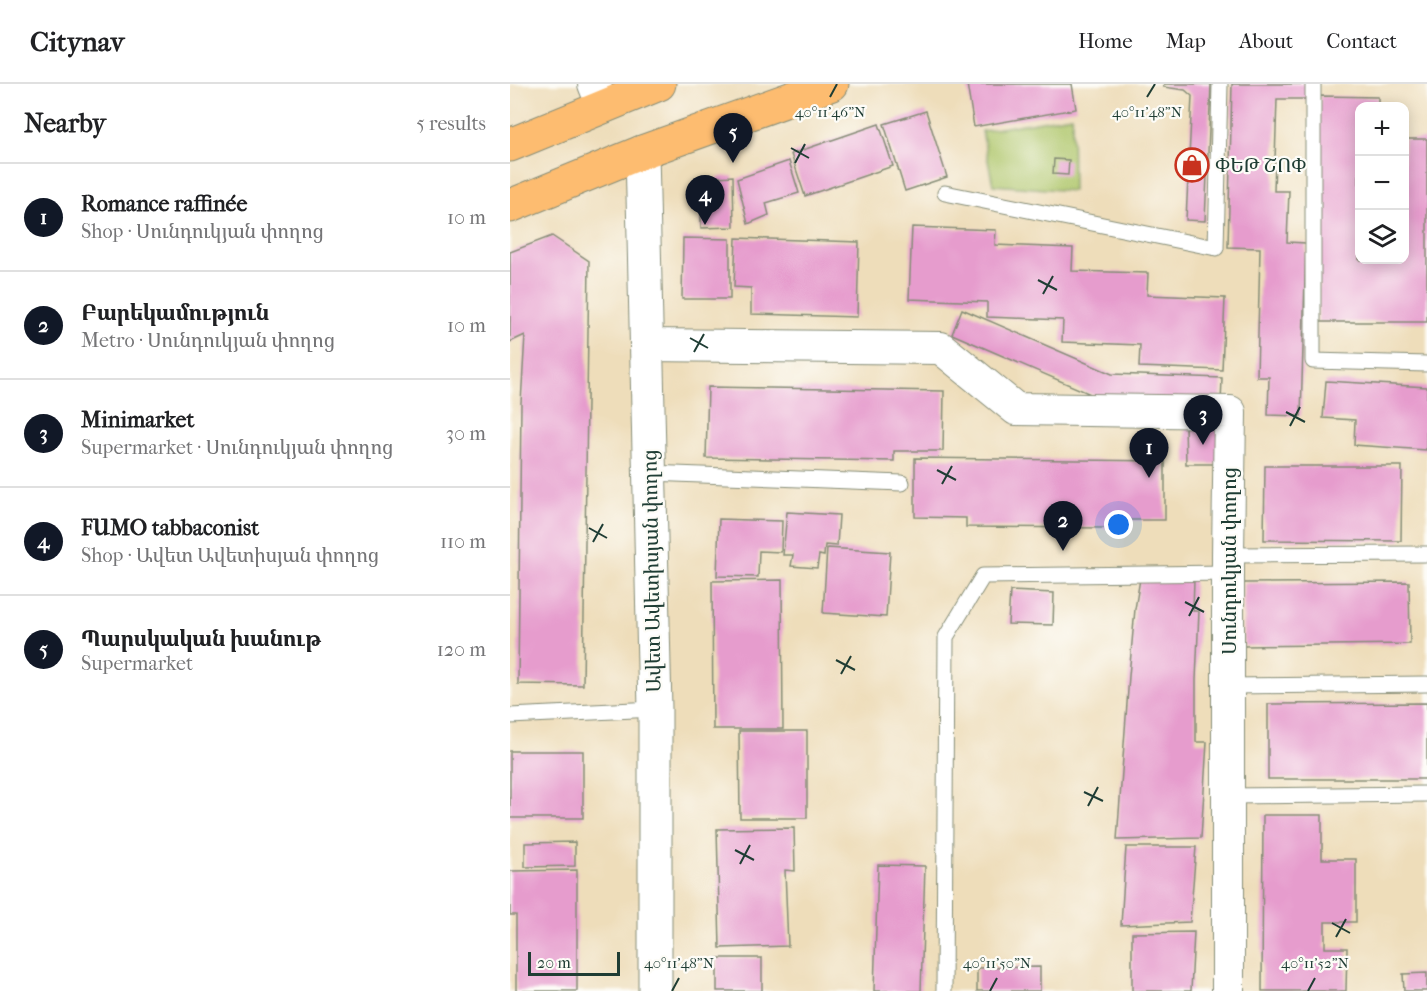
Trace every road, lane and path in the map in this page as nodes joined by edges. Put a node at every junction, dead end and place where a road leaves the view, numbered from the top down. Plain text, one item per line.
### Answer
1 (659, 84) edge
2 (832, 84) edge
3 (1220, 84) edge
4 (1313, 84) edge
5 (598, 95) edge
6 (510, 145) edge
7 (642, 152) junction
8 (945, 193) dead end
9 (510, 206) edge
10 (646, 345) junction
11 (1427, 364) edge
12 (650, 473) junction
13 (902, 483) dead end
14 (1427, 554) edge
15 (1228, 564) junction
16 (1427, 684) edge
17 (1228, 686) junction
18 (655, 709) junction
19 (510, 716) edge
20 (1427, 794) edge
21 (1228, 796) junction
22 (655, 991) edge
23 (944, 991) edge
24 (1228, 991) edge

1 - 5 main road
2 - 7 main road
3 - 8 lane
4 - 11 lane
5 - 6 main road
7 - 9 main road
7 - 10 street, Ավետ Ավետիսյան փողոց
10 - 12 street, Ավետ Ավետիսյան փողոց
10 - 15 street, Սունդուկյան փողոց
12 - 13 lane
12 - 18 street, Ավետ Ավետիսյան փողոց
14 - 15 lane
15 - 17 street, Սունդուկյան փողոց
15 - 23 lane
16 - 17 lane
17 - 21 street, Սունդուկյան փողոց
18 - 19 lane
18 - 22 street, Ավետ Ավետիսյան փողոց
20 - 21 lane
21 - 24 street, Սունդուկյան փողոց

